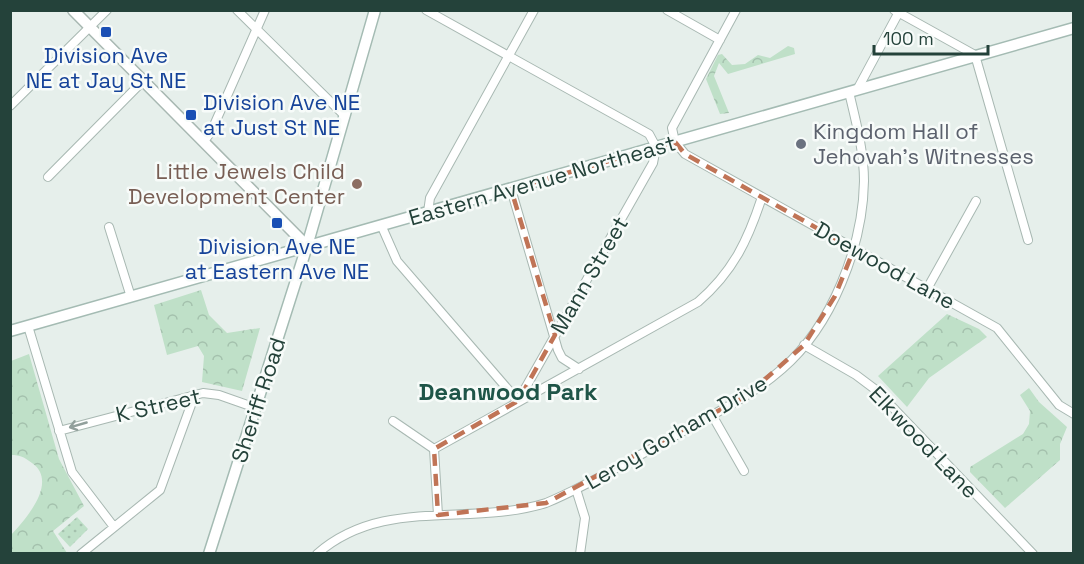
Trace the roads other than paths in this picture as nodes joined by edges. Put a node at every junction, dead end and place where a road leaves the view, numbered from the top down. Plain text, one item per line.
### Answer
1 (74, 10) edge
2 (106, 10) edge
3 (237, 10) edge
4 (265, 10) edge
5 (375, 10) edge
6 (380, 10) edge
7 (426, 10) edge
8 (534, 10) edge
9 (667, 10) edge
10 (736, 10) edge
11 (898, 11) edge
12 (90, 27) junction
13 (1074, 28) edge
14 (371, 29) junction
15 (256, 30) junction
16 (720, 40) junction
17 (975, 55) junction
18 (508, 56) junction
19 (144, 80) junction
20 (853, 91) junction
21 (10, 106) edge
22 (345, 116) junction
23 (204, 141) junction
24 (675, 142) junction
25 (656, 147) junction
26 (48, 177) dead end
27 (511, 189) junction
28 (762, 197) junction
29 (976, 201) dead end
30 (428, 212) junction
31 (382, 226) junction
32 (109, 227) dead end
33 (1028, 240) dead end
34 (307, 246) junction
35 (854, 249) junction
36 (927, 289) junction
37 (131, 297) junction
38 (28, 326) junction
39 (10, 331) edge
40 (555, 335) junction
41 (804, 345) junction
42 (579, 369) junction
43 (195, 394) junction
44 (518, 401) junction
45 (256, 408) junction
46 (1074, 414) edge
47 (712, 415) junction
48 (393, 421) dead end
49 (59, 431) junction
50 (434, 449) junction
51 (744, 471) dead end
52 (576, 489) junction
53 (438, 515) junction
54 (114, 527) junction
55 (81, 554) edge
56 (209, 554) edge
57 (317, 554) edge
58 (580, 554) edge
59 (1033, 554) edge

1 - 12 main road
2 - 12 street
3 - 15 street
4 - 15 street
5 - 14 main road
6 - 14 main road
7 - 18 street
8 - 18 street
9 - 16 street
10 - 16 street
11 - 17 street
11 - 20 street
12 - 19 main road
12 - 21 street
13 - 17 main road, Eastern Avenue Northeast
14 - 22 main road, Sheriff Road
15 - 22 street
15 - 23 street
16 - 24 street
17 - 20 main road, Eastern Avenue Northeast
17 - 33 street
18 - 25 street
18 - 30 street
19 - 23 main road
19 - 26 street
20 - 24 main road, Eastern Avenue Northeast
20 - 35 street, Leroy Gorham Drive
22 - 34 main road, Sheriff Road
23 - 34 main road
24 - 25 main road, Eastern Avenue Northeast
24 - 28 street, Doewood Lane
25 - 27 main road, Eastern Avenue Northeast
25 - 40 street, Mann Street
27 - 30 main road, Eastern Avenue Northeast
27 - 40 street
28 - 35 street, Doewood Lane
28 - 42 street
29 - 36 street
30 - 31 main road, Eastern Avenue Northeast
31 - 34 main road, Eastern Avenue Northeast
31 - 44 street
32 - 37 street
34 - 37 main road, Eastern Avenue Northeast
34 - 45 main road, Sheriff Road
35 - 36 street, Doewood Lane
35 - 41 street, Leroy Gorham Drive
36 - 46 street, Doewood Lane
37 - 38 main road, Eastern Avenue Northeast
38 - 39 main road, Eastern Avenue Northeast
38 - 49 street
40 - 42 street
40 - 44 street, Mann Street
41 - 47 street, Leroy Gorham Drive
41 - 59 street, Elkwood Lane
42 - 44 street
43 - 45 street, K Street
43 -> 49 street, K Street
43 - 54 street
44 - 50 street
45 - 56 main road, Sheriff Road
47 - 51 street
47 - 52 street, Leroy Gorham Drive
48 - 50 street
49 - 54 street
50 - 53 street
52 - 53 street, Leroy Gorham Drive
52 - 58 street
53 - 57 street, Leroy Gorham Drive
54 - 55 street

